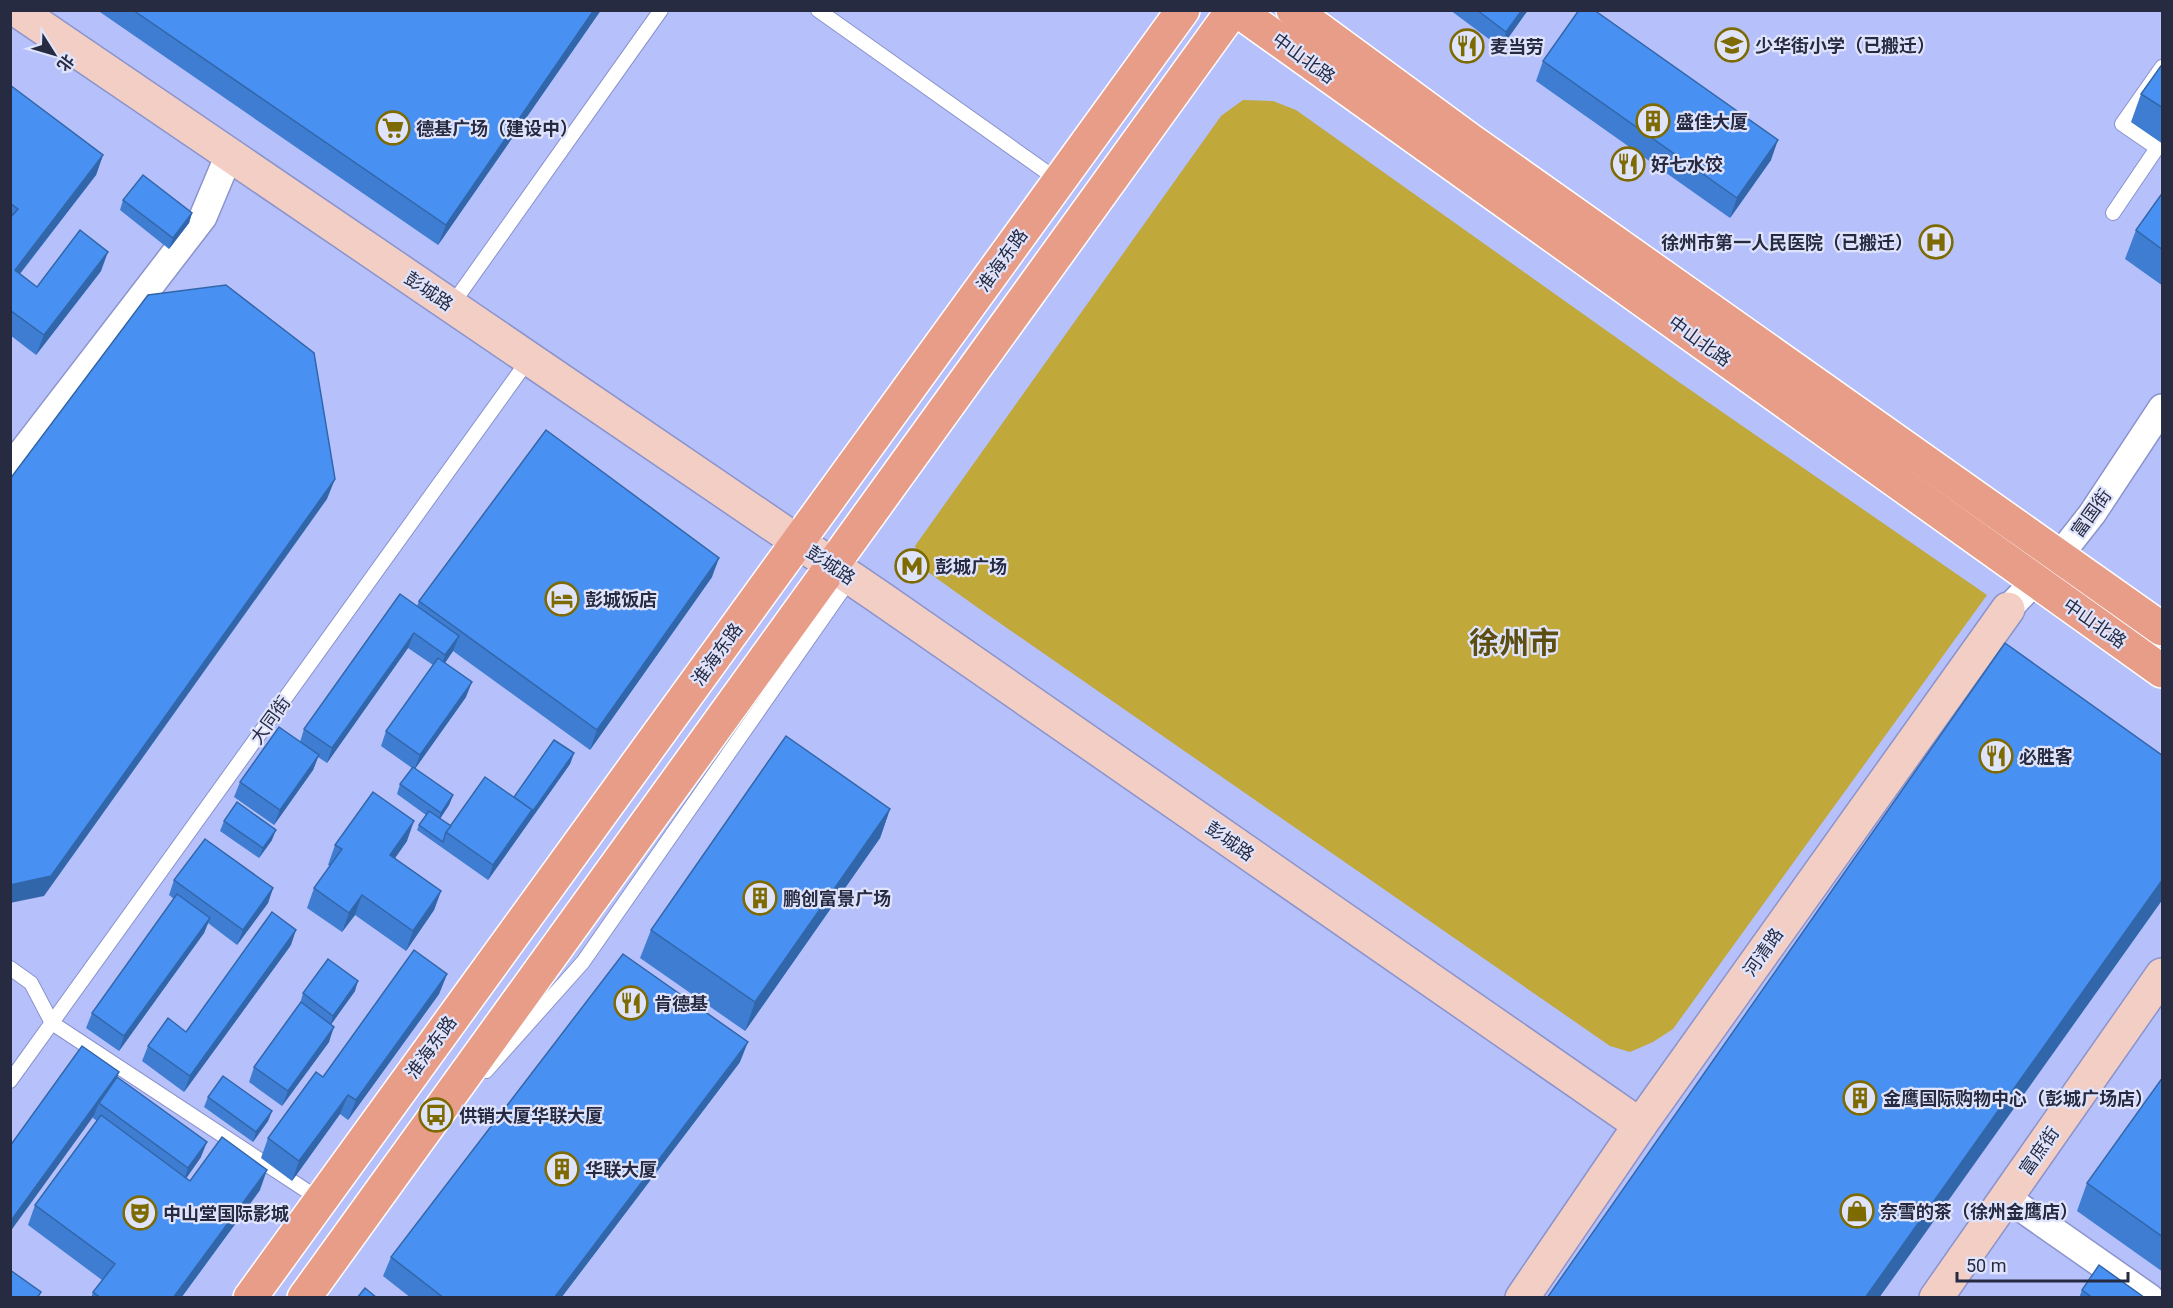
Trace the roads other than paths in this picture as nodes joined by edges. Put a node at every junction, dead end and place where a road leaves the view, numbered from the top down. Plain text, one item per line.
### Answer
1 (17, 10) edge
2 (661, 10) edge
3 (818, 10) edge
4 (1183, 10) edge
5 (1235, 10) edge
6 (1293, 10) edge
7 (2163, 67) edge
8 (229, 155) junction
9 (1060, 181) junction
10 (2113, 213) dead end
11 (451, 306) junction
12 (529, 359) junction
13 (2163, 408) edge
14 (10, 468) edge
15 (798, 542) junction
16 (2058, 556) junction
17 (842, 572) junction
18 (2036, 581) junction
19 (2008, 609) joint
20 (2163, 629) edge
21 (2163, 671) edge
22 (10, 968) edge
23 (2163, 975) edge
24 (52, 1023) junction
25 (10, 1081) edge
26 (1640, 1125) junction
27 (2007, 1198) junction
28 (316, 1207) junction
29 (339, 1272) dead end
30 (250, 1298) edge
31 (304, 1298) edge
32 (1522, 1298) edge
33 (1936, 1298) edge
34 (2150, 1298) edge

1 - 8 street, 彭城路
2 - 11 lane
3 - 9 lane
4 - 9 main road, 淮海东路
5 - 17 main road
5 - 18 main road, 中山北路
6 - 16 main road, 中山北路
7 - 10 lane
8 - 11 street, 彭城路
8 - 14 street
9 - 15 main road, 淮海东路
11 - 12 street, 彭城路
12 - 15 street, 彭城路
12 - 24 lane, 大同街
13 - 16 street, 富国街
15 - 17 street, 彭城路
15 - 28 main road, 淮海东路
16 - 18 street, 富国街
16 - 20 main road, 中山北路
17 - 26 street, 彭城路
17 - 29 lane
17 - 31 main road
18 - 19 street, 富国街
18 - 21 main road, 中山北路
19 - 26 street, 河清路
22 - 24 lane
23 - 27 street, 富庶街
24 - 25 lane, 大同街
24 - 28 lane
26 - 32 street, 河清路
27 - 33 street, 富庶街
27 - 34 street
28 - 30 main road, 淮海东路

